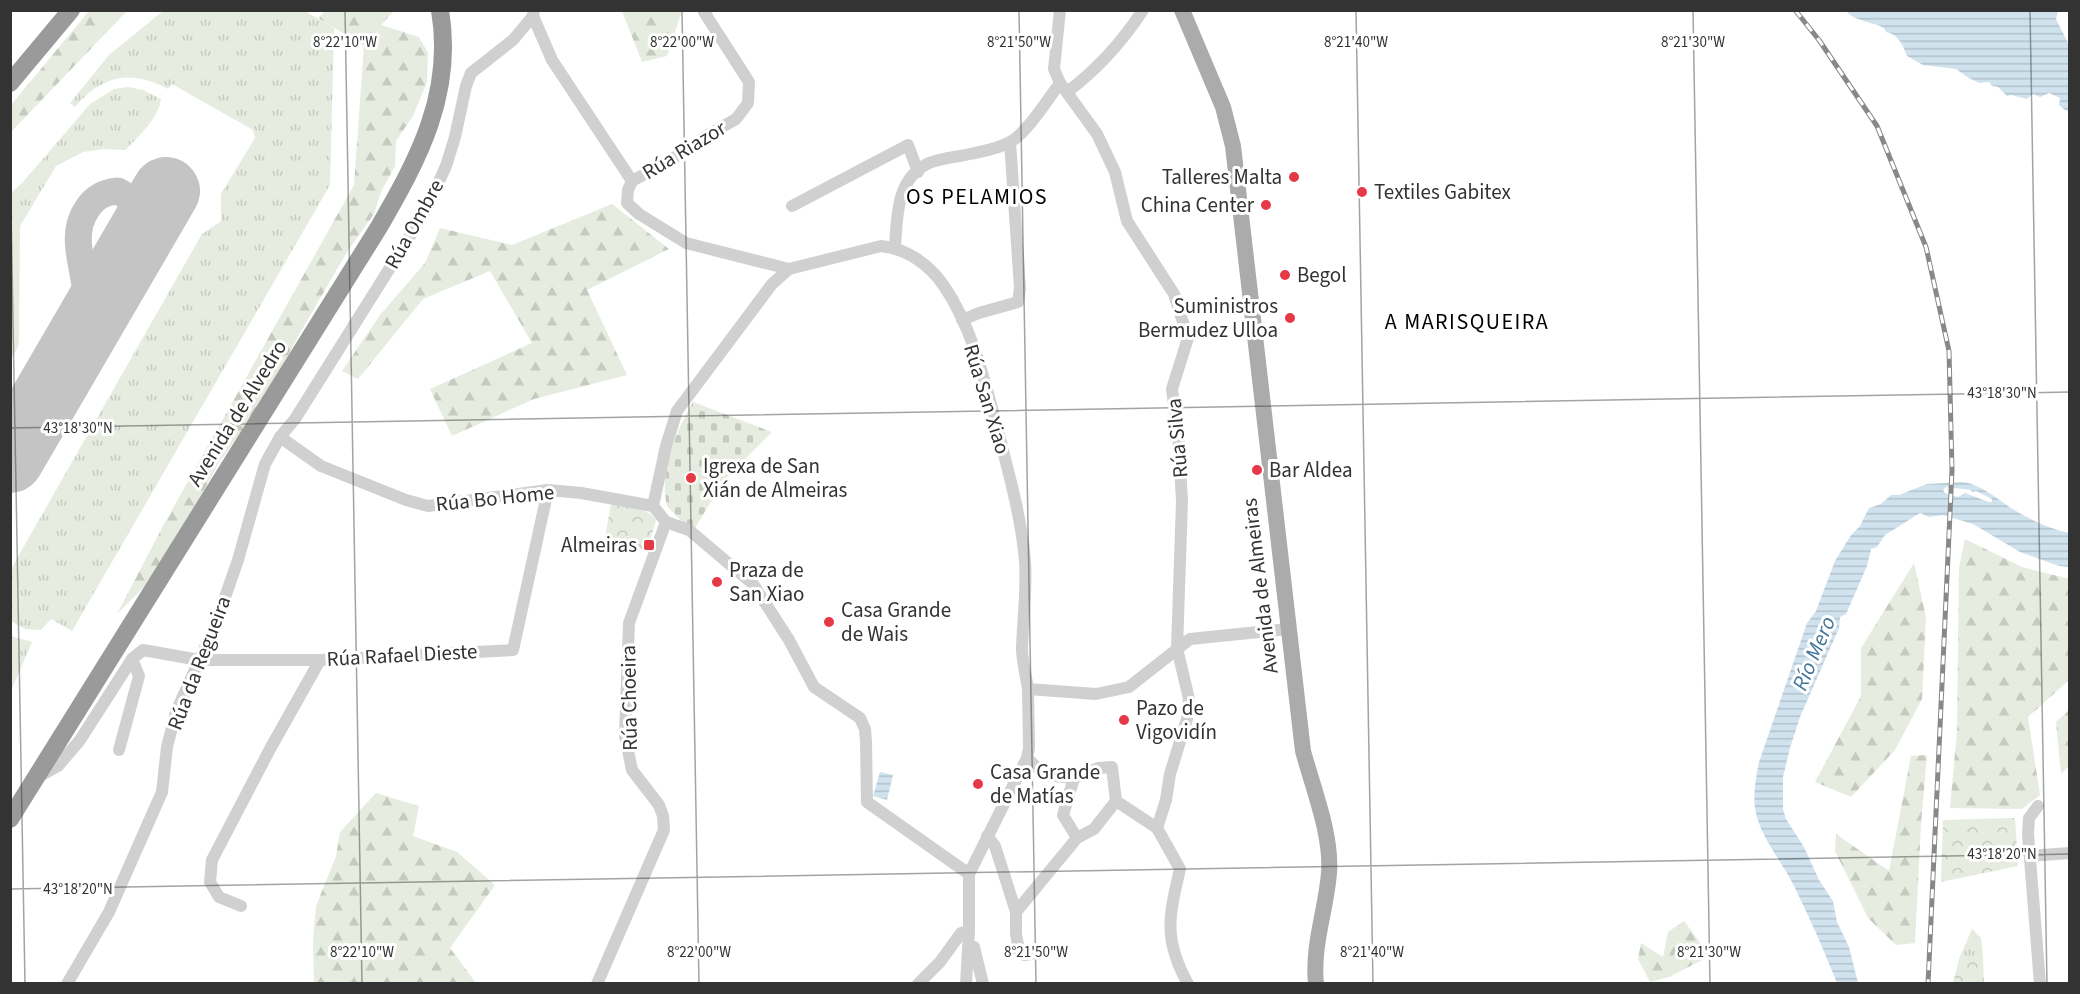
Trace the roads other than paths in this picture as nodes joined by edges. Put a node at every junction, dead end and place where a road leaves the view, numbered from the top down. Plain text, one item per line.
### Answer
1 (71, 10) edge
2 (440, 10) edge
3 (707, 10) edge
4 (1060, 10) edge
5 (1143, 10) edge
6 (1182, 10) edge
7 (533, 13) edge
8 (10, 83) edge
9 (1064, 88) junction
10 (1010, 142) junction
11 (918, 172) junction
12 (632, 181) junction
13 (792, 206) dead end
14 (895, 248) junction
15 (789, 268) junction
16 (962, 320) junction
17 (280, 437) junction
18 (548, 490) junction
19 (653, 506) junction
20 (666, 522) junction
21 (1288, 629) junction
22 (1177, 648) junction
23 (132, 659) junction
24 (199, 660) junction
25 (320, 660) junction
26 (1028, 689) junction
27 (73, 736) junction
28 (118, 750) dead end
29 (1027, 758) junction
30 (1074, 778) junction
31 (1116, 801) junction
32 (2038, 806) dead end
33 (10, 819) edge
34 (1157, 828) junction
35 (987, 836) junction
36 (1077, 838) junction
37 (2070, 853) edge
38 (2030, 856) junction
39 (969, 874) junction
40 (240, 906) dead end
41 (1016, 912) junction
42 (969, 932) junction
43 (1031, 954) dead end
44 (68, 984) edge
45 (597, 984) edge
46 (918, 984) edge
47 (966, 984) edge
48 (983, 984) edge
49 (1188, 984) edge
50 (1316, 984) edge
51 (2040, 984) edge

1 - 8 highway
2 - 27 highway, Avenida de Alvedro
3 - 12 street, Rúa Riazor
4 - 9 street
5 - 9 street
6 - 21 main road, Avenida de Almeiras
7 - 12 street
7 - 17 street, Rúa Ombre
9 - 10 street
9 - 22 street, Rúa Silva
10 - 11 street
10 - 16 street
11 - 13 street
11 - 14 street
12 - 15 street, Rúa Riazor
14 - 15 street
14 - 16 street, Rúa San Xiao
15 - 19 street
16 - 26 street, Rúa San Xiao
17 - 18 street, Rúa Bo Home
17 - 24 street, Rúa da Regueira
18 - 19 street, Rúa Bo Home
18 - 25 street, Rúa Rafael Dieste
19 - 20 street
20 - 39 street
20 - 45 street, Rúa Choeira
21 - 22 street
21 - 50 main road, Avenida de Almeiras
22 - 26 street
22 - 34 street, Rúa Silva
23 - 24 street, Rúa Rafael Dieste
23 - 27 street
23 - 28 street
24 - 25 street, Rúa Rafael Dieste
24 - 44 street, Rúa da Regueira
25 - 40 street
26 - 29 street, Rúa San Xiao
27 - 33 highway, Avenida de Alvedro
29 - 30 street
29 - 35 street
30 - 31 street
30 - 36 street
31 - 34 street
31 - 36 street
32 - 38 street
34 - 49 street
35 - 39 street
35 - 41 street
36 - 41 street
37 - 38 street
38 - 51 street
39 - 42 street
41 - 43 street
42 - 46 street
42 - 47 street
42 - 48 street

